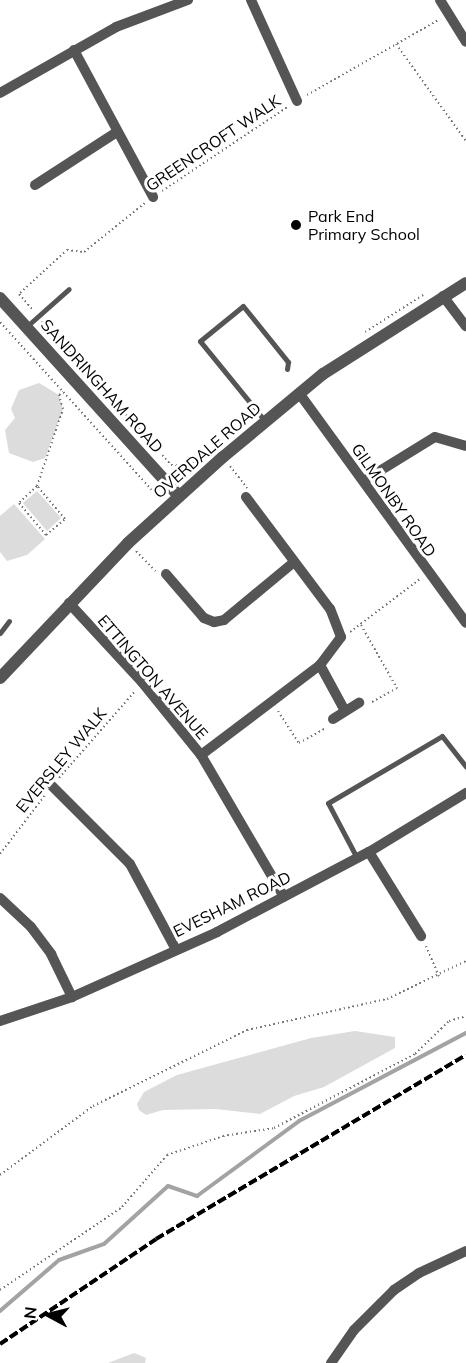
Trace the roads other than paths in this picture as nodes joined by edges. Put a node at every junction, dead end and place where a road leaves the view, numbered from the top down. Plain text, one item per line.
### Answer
1 (188, 0) edge
2 (251, 0) edge
3 (440, 0) edge
4 (466, 42) edge
5 (74, 50) junction
6 (0, 93) edge
7 (297, 101) road end
8 (117, 132) junction
9 (35, 186) dead end
10 (153, 197) road end
11 (466, 283) edge
12 (69, 289) dead end
13 (443, 296) junction
14 (3, 302) edge
15 (466, 326) edge
16 (26, 327) junction
17 (288, 369) dead end
18 (299, 393) junction
19 (265, 421) junction
20 (466, 446) edge
21 (364, 480) junction
22 (179, 496) junction
23 (246, 497) road end
24 (293, 563) junction
25 (166, 574) road end
26 (69, 603) junction
27 (9, 621) dead end
28 (466, 623) edge
29 (0, 633) edge
30 (320, 665) junction
31 (0, 678) edge
32 (359, 703) dead end
33 (345, 711) junction
34 (333, 719) dead end
35 (201, 755) junction
36 (466, 767) edge
37 (52, 786) road end
38 (466, 793) edge
39 (369, 852) junction
40 (357, 858) junction
41 (284, 897) junction
42 (0, 898) edge
43 (422, 936) road end
44 (175, 948) junction
45 (72, 997) junction
46 (0, 1021) edge
47 (466, 1251) edge
48 (331, 1363) edge

1 - 5 street
2 - 7 street
3 - 4 street
5 - 6 street
5 - 8 street
8 - 9 street
8 - 10 street
11 - 13 street, OVERDALE ROAD
12 - 16 lane
13 - 15 street
13 - 18 street, OVERDALE ROAD
14 - 16 street, SANDRINGHAM ROAD
16 - 22 street, SANDRINGHAM ROAD
17 - 19 lane
18 - 19 street, OVERDALE ROAD
18 - 21 street, GILMONBY ROAD
19 - 22 street, OVERDALE ROAD
20 - 21 street
21 - 28 street, GILMONBY ROAD
22 - 26 street, OVERDALE ROAD
23 - 24 street
24 - 25 street
24 - 30 street
26 - 31 street, OVERDALE ROAD
26 - 35 street, ETTINGTON AVENUE
27 - 29 lane
30 - 33 street
30 - 35 street
32 - 33 street
33 - 34 street
35 - 41 street, ETTINGTON AVENUE
36 - 40 lane
37 - 44 street
38 - 39 street, EVESHAM ROAD
39 - 40 street, EVESHAM ROAD
39 - 43 street
40 - 41 street, EVESHAM ROAD
41 - 44 street, EVESHAM ROAD
42 - 45 street
44 - 45 street, EVESHAM ROAD
45 - 46 street, EVESHAM ROAD
47 - 48 street

